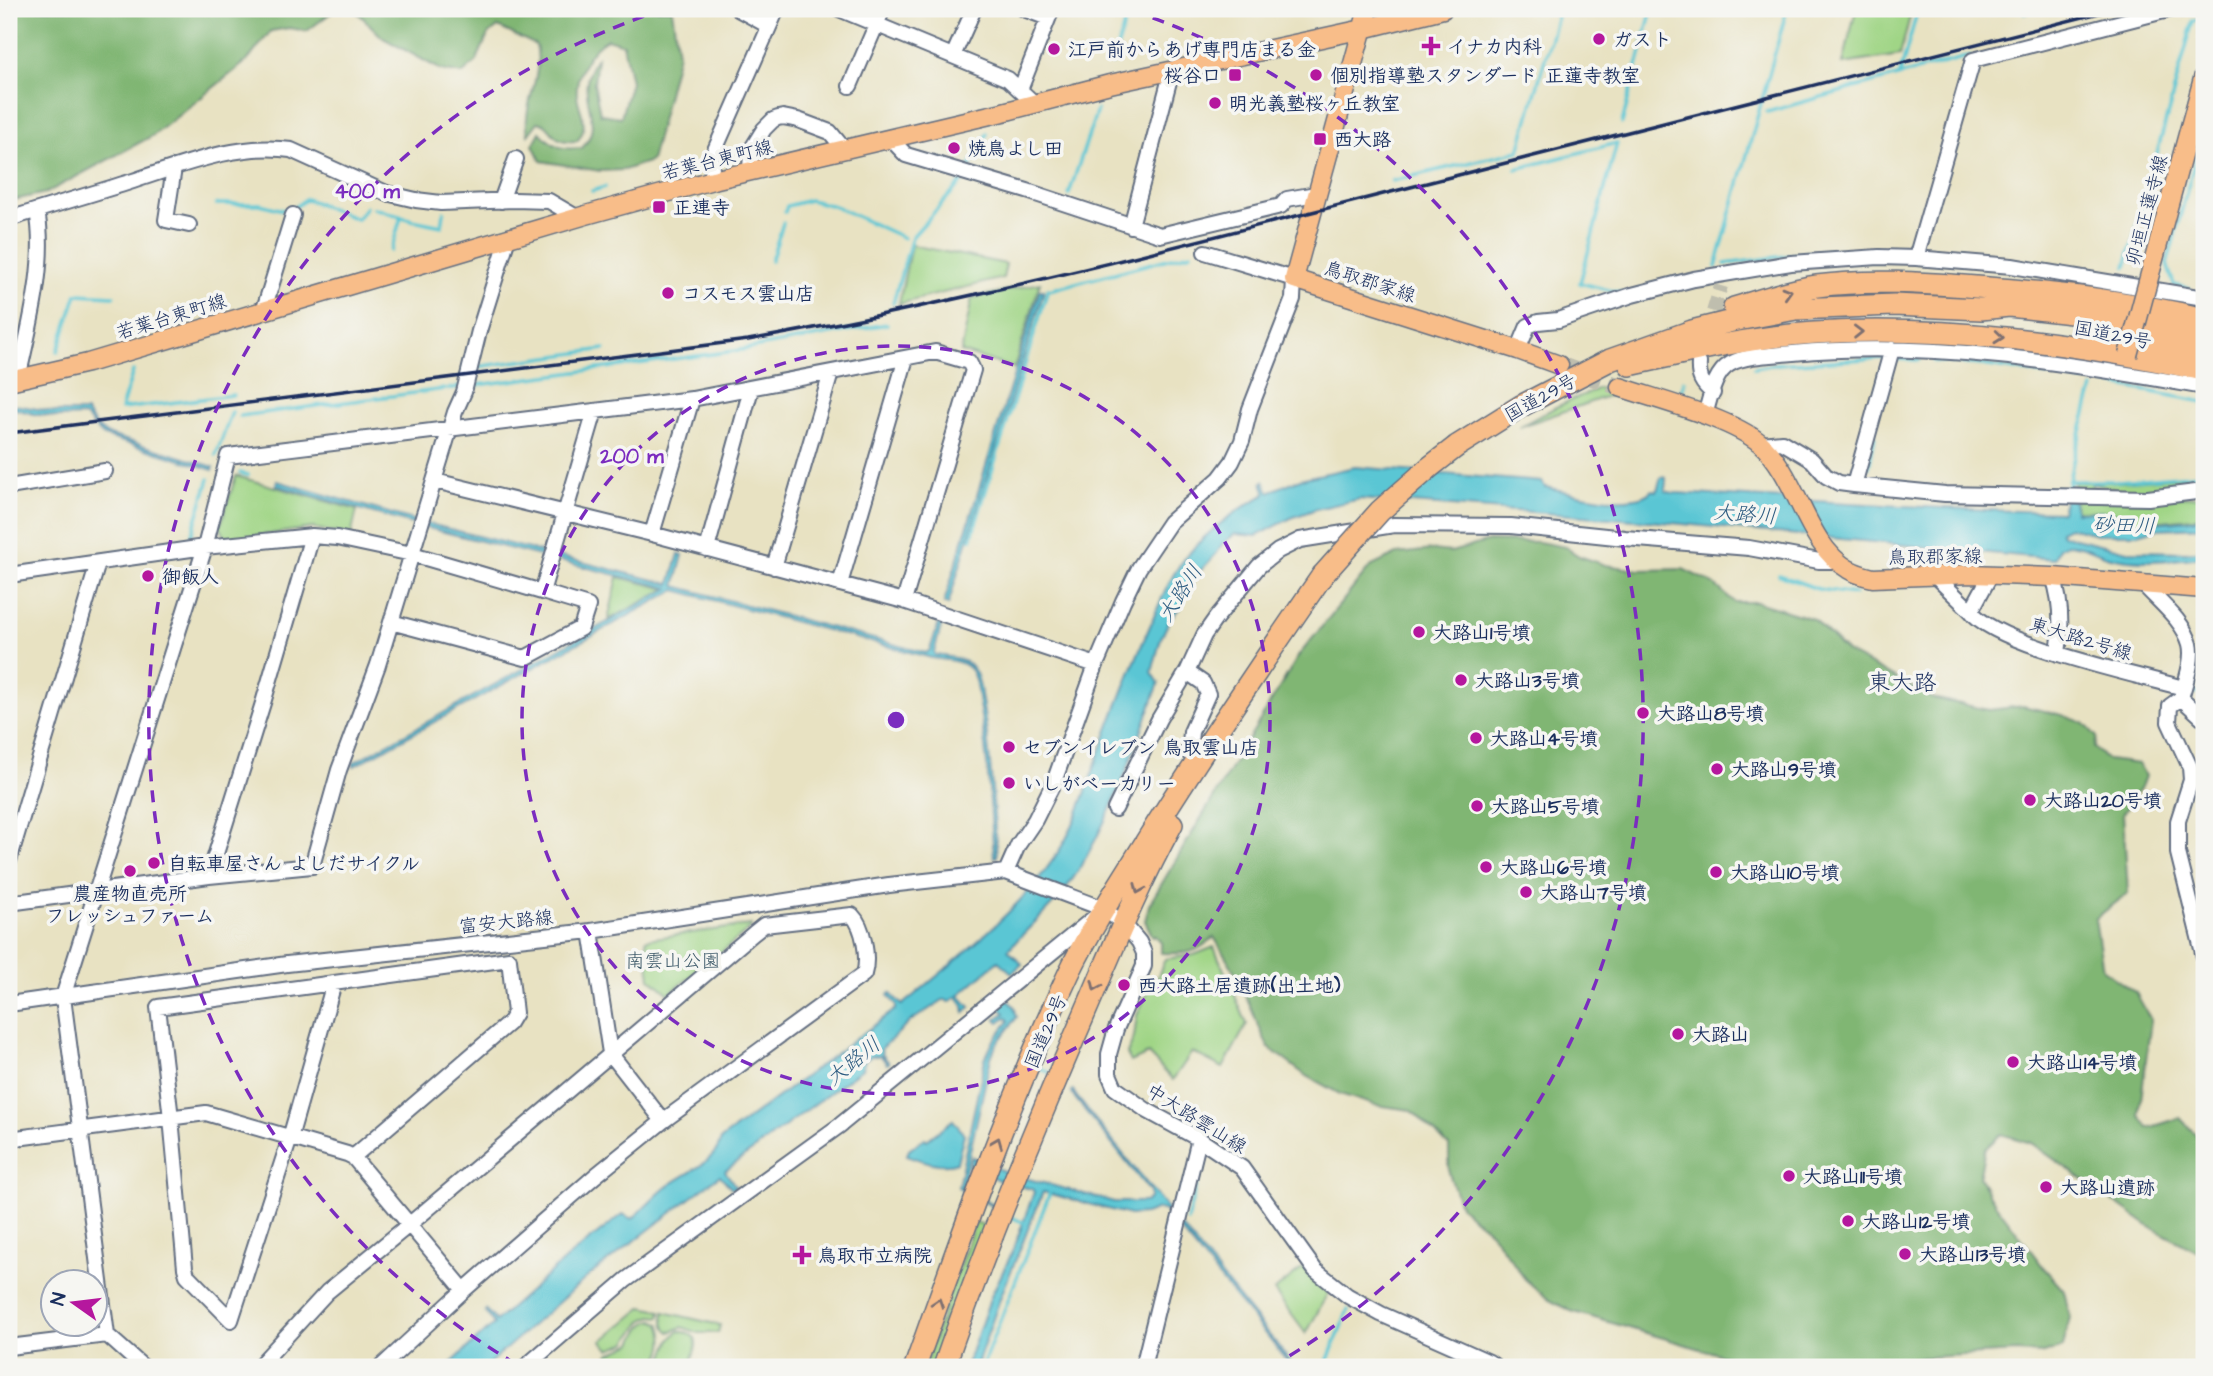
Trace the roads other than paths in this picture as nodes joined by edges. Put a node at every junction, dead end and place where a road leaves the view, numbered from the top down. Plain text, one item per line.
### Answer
1 (738, 9) edge
2 (776, 9) edge
3 (839, 9) edge
4 (883, 9) edge
5 (974, 9) edge
6 (1024, 9) edge
7 (1368, 9) edge
8 (1443, 9) edge
9 (2172, 9) edge
10 (1050, 13) edge
11 (877, 24) junction
12 (769, 26) junction
13 (1363, 29) junction
14 (953, 56) junction
15 (1172, 70) junction
16 (2204, 75) edge
17 (850, 86) dead end
18 (1020, 90) junction
19 (1035, 104) junction
20 (890, 138) junction
21 (844, 149) junction
22 (516, 159) dead end
23 (174, 168) junction
24 (750, 171) junction
25 (713, 180) junction
26 (1316, 194) junction
27 (502, 201) junction
28 (37, 211) junction
29 (293, 215) dead end
30 (578, 218) junction
31 (9, 219) edge
32 (189, 225) dead end
33 (1131, 226) junction
34 (508, 238) junction
35 (1205, 252) dead end
36 (1916, 258) junction
37 (1294, 279) junction
38 (2204, 298) edge
39 (2142, 305) junction
40 (264, 309) junction
41 (1981, 309) junction
42 (2204, 318) edge
43 (2204, 333) edge
44 (1892, 349) junction
45 (1518, 350) junction
46 (2204, 354) edge
47 (2128, 355) junction
48 (906, 358) junction
49 (1603, 363) junction
50 (1699, 363) dead end
51 (1559, 365) tunnel mouth
52 (2204, 370) edge
53 (831, 373) junction
54 (13, 380) edge
55 (1620, 387) tunnel mouth
56 (2204, 387) edge
57 (751, 389) junction
58 (1713, 393) junction
59 (692, 400) junction
60 (595, 411) junction
61 (1705, 415) junction
62 (452, 427) junction
63 (1760, 444) junction
64 (105, 471) dead end
65 (435, 481) junction
66 (1854, 485) junction
67 (9, 487) edge
68 (2204, 491) edge
69 (564, 512) junction
70 (652, 534) junction
71 (312, 536) junction
72 (205, 547) junction
73 (707, 549) junction
74 (412, 554) junction
75 (1836, 561) junction
76 (98, 563) junction
77 (774, 567) junction
78 (9, 575) edge
79 (1990, 576) junction
80 (1936, 577) junction
81 (2053, 577) junction
82 (840, 584) junction
83 (2143, 584) junction
84 (2204, 589) edge
85 (542, 592) junction
86 (904, 601) junction
87 (1971, 611) junction
88 (391, 622) junction
89 (2197, 645) edge
90 (2058, 654) junction
91 (1096, 665) junction
92 (1186, 672) junction
93 (2182, 693) junction
94 (1226, 719) junction
95 (2204, 719) edge
96 (1189, 753) dead end
97 (1115, 809) dead end
98 (9, 861) edge
99 (1006, 872) junction
100 (209, 876) junction
101 (98, 891) junction
102 (9, 903) edge
103 (1104, 909) junction
104 (1124, 924) junction
105 (591, 931) junction
106 (2204, 957) edge
107 (334, 983) junction
108 (64, 997) junction
109 (9, 1004) edge
110 (610, 1053) junction
111 (171, 1118) junction
112 (663, 1121) junction
113 (80, 1129) junction
114 (290, 1138) junction
115 (9, 1139) edge
116 (1199, 1139) junction
117 (353, 1157) junction
118 (410, 1224) junction
119 (98, 1268) edge
120 (464, 1290) junction
121 (108, 1336) edge
122 (82, 1338) edge
123 (9, 1347) edge
124 (143, 1367) edge
125 (258, 1367) edge
126 (382, 1367) edge
127 (525, 1367) edge
128 (915, 1367) edge
129 (944, 1367) edge
130 (1143, 1367) edge
131 (1496, 1367) edge

1 - 12 street
2 - 12 street
3 - 11 street
4 - 11 street
5 - 14 street
6 - 10 street
7 - 13 main road, 鳥取郡家線
8 - 13 main road, 若葉台東町線
9 - 36 street
10 - 18 street
11 - 14 street
11 - 17 street
12 - 25 street
13 - 15 main road, 若葉台東町線
13 - 26 main road, 鳥取郡家線
14 - 18 street
15 - 19 main road, 若葉台東町線
15 - 33 street
16 - 39 main road, 卯垣正蓮寺線, bridge
18 - 19 street
19 - 20 main road, 若葉台東町線
20 - 21 main road, 若葉台東町線
20 - 33 street
21 - 24 main road, 若葉台東町線
21 - 24 street
22 - 27 street
23 - 27 street
23 - 28 street
23 - 32 street
24 - 25 main road, 若葉台東町線
25 - 30 main road, 若葉台東町線
26 - 33 street
26 - 37 main road, 鳥取郡家線
27 - 30 street
28 - 31 street
28 - 54 street
29 - 40 street
30 - 34 main road, 若葉台東町線
34 - 40 main road, 若葉台東町線
34 - 62 street
35 - 37 street
36 - 38 street
36 - 45 street
37 - 45 main road, 鳥取郡家線
37 - 91 street
39 - 42 highway
39 - 47 main road, 卯垣正蓮寺線, bridge
49 -> 39 highway
40 - 54 main road, 若葉台東町線
41 - 43 highway, 国道29号
41 - 46 highway, 国道29号
41 - 49 highway, 国道29号
44 - 56 street
44 - 58 street
44 - 66 street
45 - 51 main road, 鳥取郡家線
49 -> 47 highway
47 - 52 highway
48 - 53 street
48 - 82 street
48 - 86 street
49 - 94 highway, 国道29号, bridge
50 - 58 street
53 - 57 street
53 - 77 street
55 - 61 main road, 鳥取郡家線
57 - 59 street
57 - 73 street
58 - 61 street
59 - 60 street
59 - 70 street
60 - 62 street
60 - 69 street
61 - 63 main road, 鳥取郡家線
62 - 65 street
62 - 72 street
63 - 66 street
63 - 75 main road, 鳥取郡家線
64 - 67 street
65 - 69 street
65 - 74 street
66 - 68 street
69 - 70 street
69 - 85 street
70 - 73 street
71 - 72 street
71 - 74 street
71 - 100 street
72 - 76 street
72 - 101 street
73 - 77 street
74 - 85 street
74 - 88 street
75 - 80 main road, 鳥取郡家線
75 - 92 street
76 - 78 street
76 - 98 street
77 - 82 street
79 - 80 main road, 鳥取郡家線
79 - 81 main road, 鳥取郡家線
79 - 87 street
80 - 87 street, 東大路2号線
81 - 83 main road, 鳥取郡家線
81 - 90 street
82 - 86 street
83 - 84 main road, 鳥取郡家線
83 - 89 street
85 - 88 street
86 - 91 street
87 - 90 street, 東大路2号線
88 - 100 street
89 - 93 street
90 - 93 street, 東大路2号線
91 - 99 street
92 - 96 street
92 - 97 street
93 - 95 street
93 - 106 street
94 - 103 highway, 国道29号
94 -> 104 highway, 国道29号
99 - 103 street, 中大路雲山線
99 - 105 street, 富安大路線
100 - 101 street
101 - 102 street
101 - 108 street
103 - 104 street, 中大路雲山線
103 - 127 street
128 -> 103 highway, 国道29号
104 - 116 street, 中大路雲山線
104 -> 129 highway, 国道29号
105 - 108 street, 富安大路線
105 - 110 street
107 - 111 street
107 - 114 street
107 - 117 street
108 - 109 street, 富安大路線
108 - 113 street
110 - 112 street
110 - 112 street
110 - 118 street
111 - 113 street
111 - 114 street
111 - 114 street
112 - 120 street
113 - 115 street
113 - 119 street
114 - 117 street
116 - 130 street
116 - 131 street, 中大路雲山線
117 - 118 street
118 - 120 street
118 - 125 street
120 - 126 street
121 - 124 street
122 - 123 street

